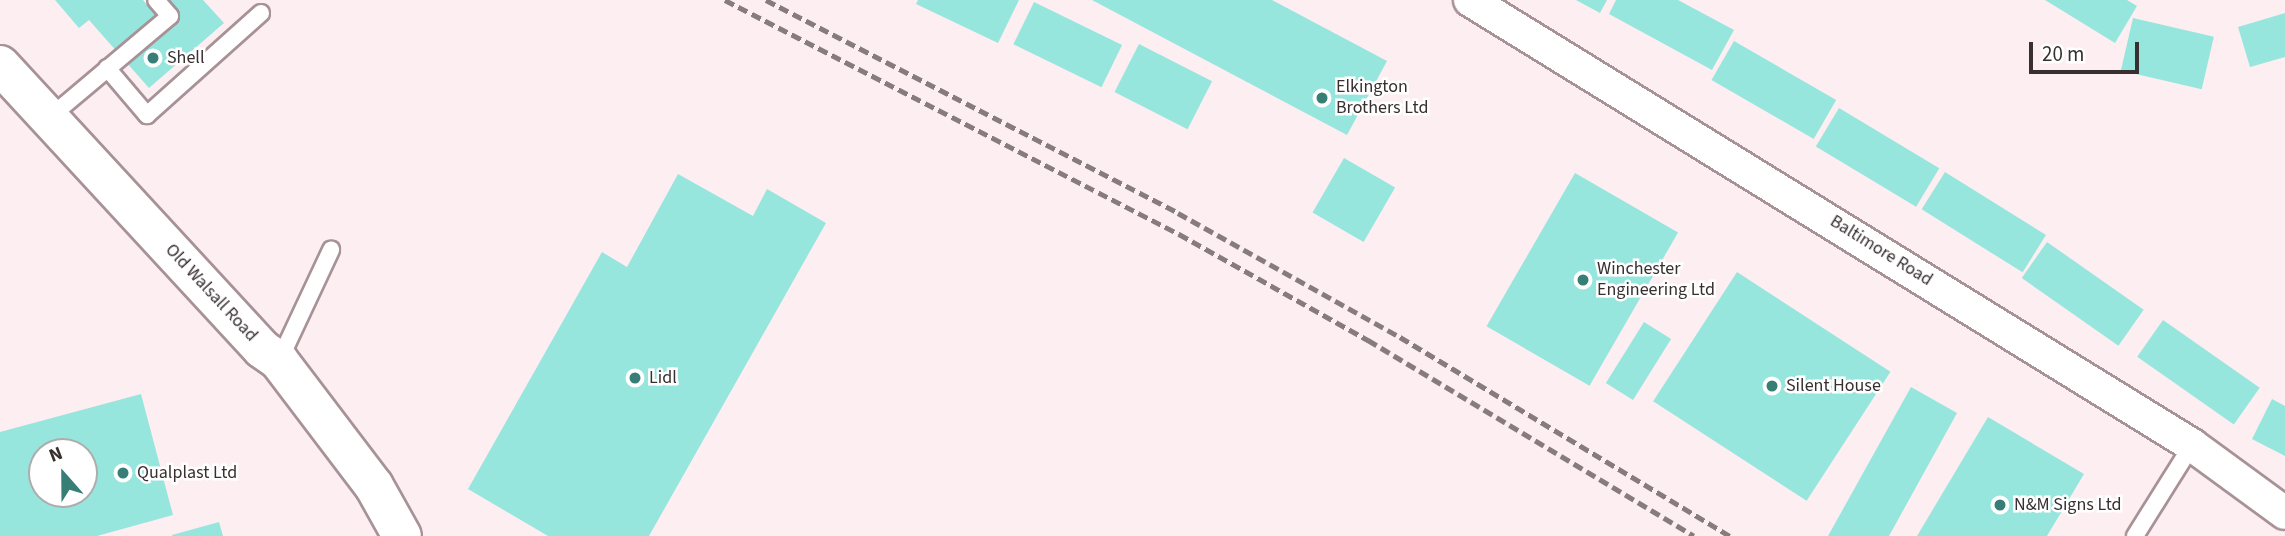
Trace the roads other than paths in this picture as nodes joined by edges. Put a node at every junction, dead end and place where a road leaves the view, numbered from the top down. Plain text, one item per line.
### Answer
1 (156, 0) edge
2 (1470, 0) edge
3 (261, 13) dead end
4 (0, 65) edge
5 (107, 68) junction
6 (49, 118) junction
7 (331, 250) dead end
8 (278, 361) junction
9 (2192, 445) junction
10 (2285, 513) edge
11 (402, 536) edge
12 (2135, 536) edge

1 - 5 lane
2 - 9 street, Baltimore Road
3 - 5 lane
4 - 6 main road, Old Walsall Road
5 - 6 lane
6 - 8 main road, Old Walsall Road
7 - 8 lane
8 - 11 main road, Old Walsall Road
9 - 10 street, Baltimore Road
9 - 12 lane

